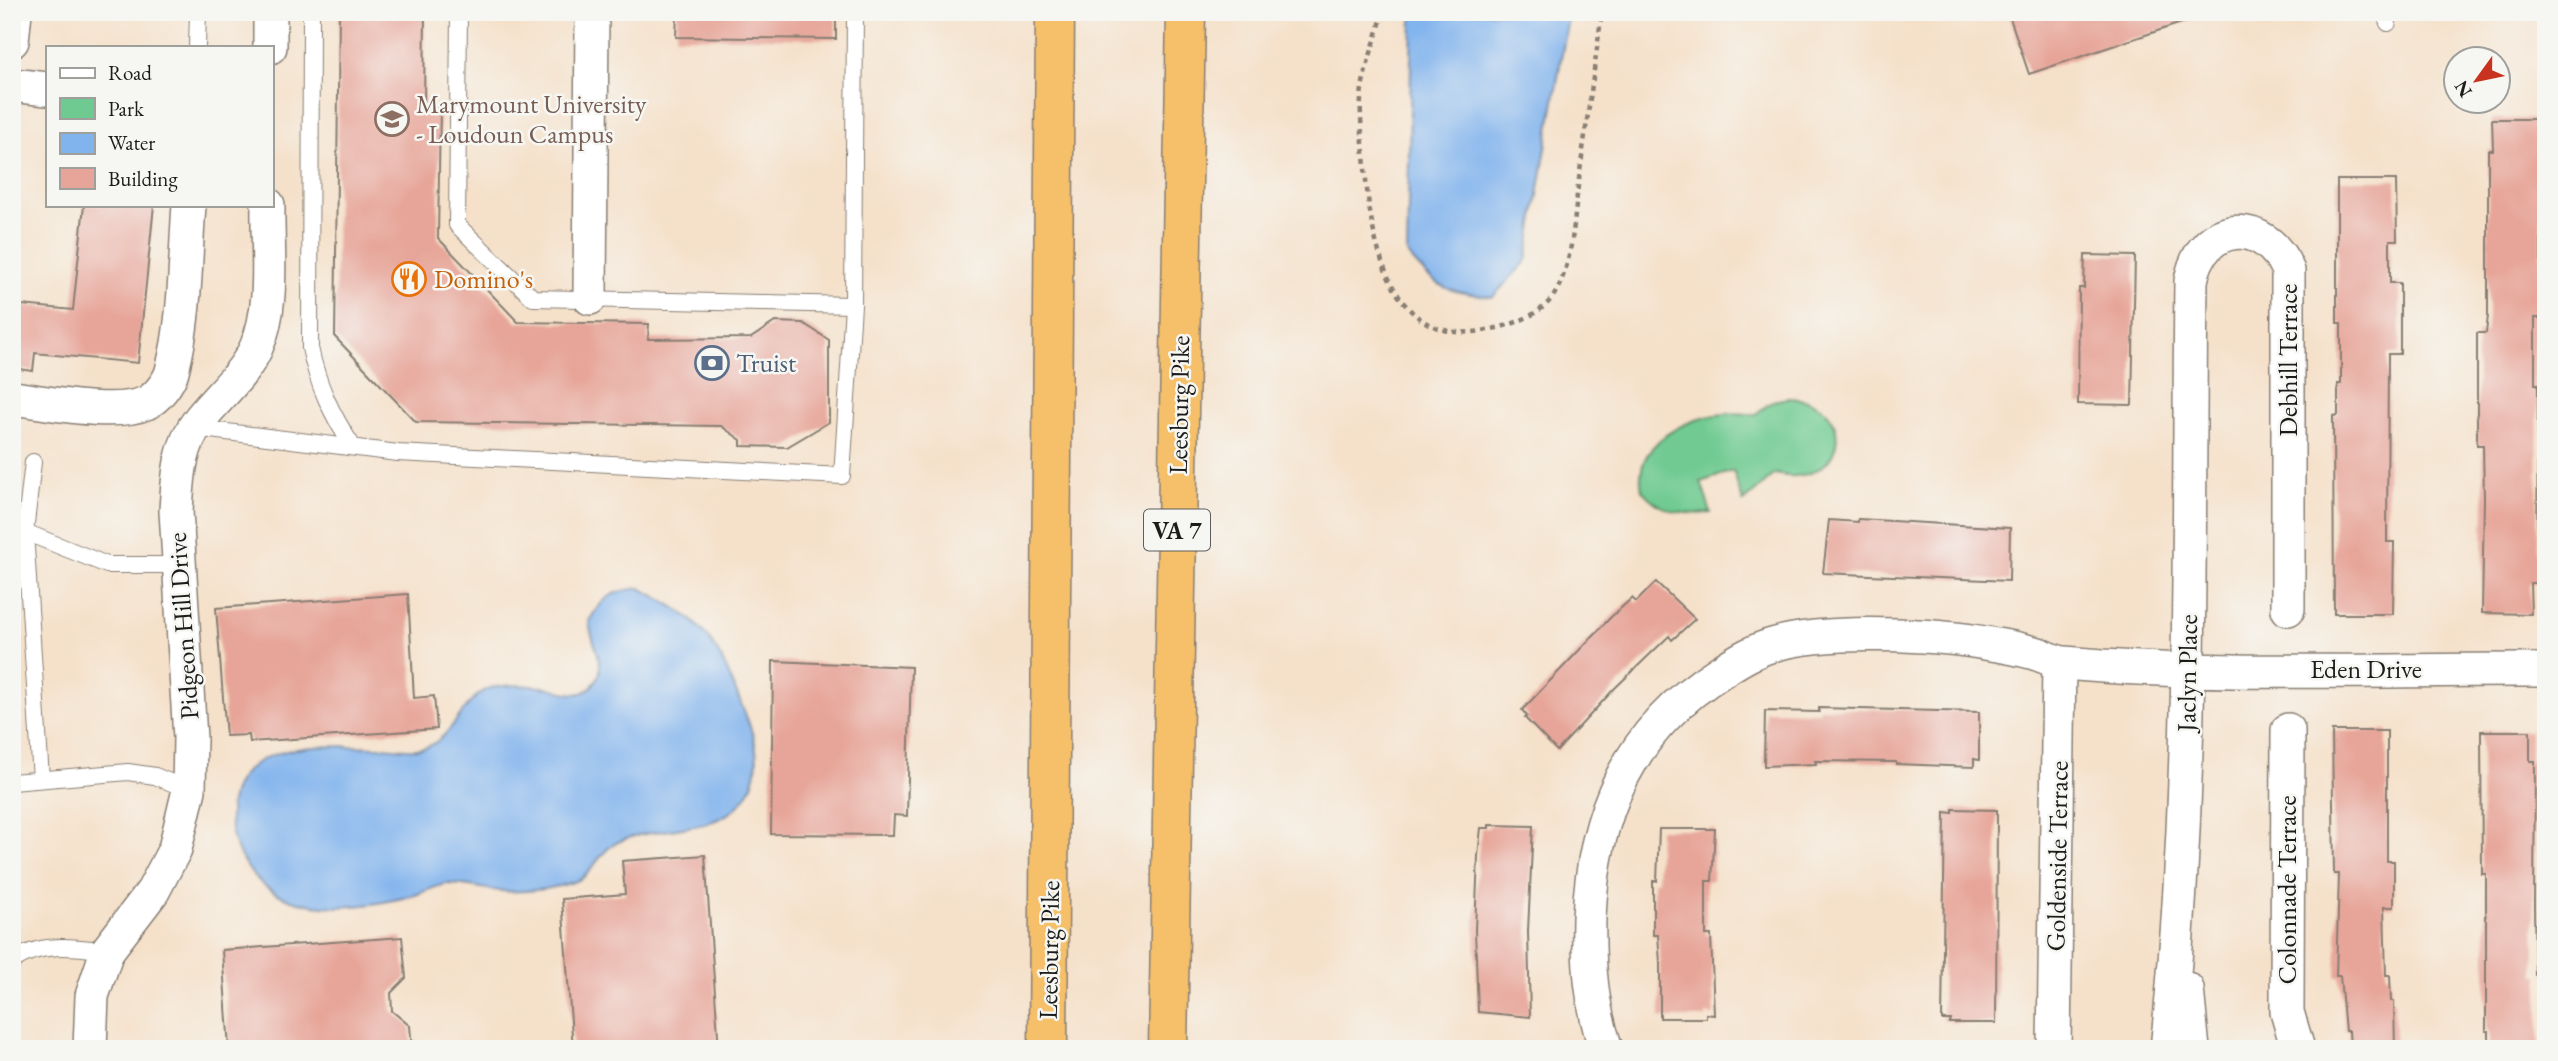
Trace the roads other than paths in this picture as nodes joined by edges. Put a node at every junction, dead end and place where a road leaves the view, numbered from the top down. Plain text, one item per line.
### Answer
1 (15, 12) edge
2 (198, 12) edge
3 (270, 12) edge
4 (312, 12) edge
5 (459, 12) edge
6 (592, 12) edge
7 (855, 12) edge
8 (1055, 12) edge
9 (1185, 12) edge
10 (12, 41) edge
11 (197, 46) edge
12 (270, 46) edge
13 (12, 85) edge
14 (46, 89) edge
15 (189, 206) edge
16 (268, 206) edge
17 (590, 299) junction
18 (853, 305) junction
19 (12, 398) edge
20 (2190, 423) joint
21 (194, 428) junction
22 (353, 447) junction
23 (33, 462) dead end
24 (25, 532) junction
25 (179, 565) junction
26 (2288, 609) dead end
27 (2059, 663) junction
28 (2187, 668) junction
29 (2546, 670) edge
30 (2288, 730) dead end
31 (41, 779) junction
32 (12, 782) edge
33 (189, 790) junction
34 (2180, 923) junction
35 (107, 951) junction
36 (12, 962) edge
37 (90, 1049) edge
38 (1048, 1049) edge
39 (1168, 1049) edge
40 (1606, 1049) edge
41 (2054, 1049) edge
42 (2167, 1049) edge
43 (2193, 1049) edge
44 (2298, 1049) edge

1 - 10 street
2 - 11 lane
3 - 12 street
4 - 22 lane
5 - 17 lane
6 - 17 street
7 - 18 lane
8 - 38 highway, Leesburg Pike
9 - 39 highway, Leesburg Pike / VA 7
13 - 14 street
15 - 19 street
16 - 21 street, Pidgeon Hill Drive
17 - 18 lane
18 - 22 lane
20 - 26 street, Debhill Terrace
20 - 28 street, Jaclyn Place
21 - 22 lane
21 - 25 street, Pidgeon Hill Drive
23 - 24 lane
24 - 25 lane
24 - 31 lane
25 - 33 street, Pidgeon Hill Drive
27 - 28 street, Eden Drive
27 - 40 street, Eden Drive
27 - 41 street, Goldenside Terrace
28 - 29 street, Eden Drive
28 - 34 street, Jaclyn Place
30 - 44 street, Colonnade Terrace
31 - 32 lane
31 - 33 lane
33 - 35 street, Pidgeon Hill Drive
34 - 42 street, Jaclyn Place
34 - 43 street, Jaclyn Place
35 - 36 lane
35 - 37 street, Pidgeon Hill Drive

